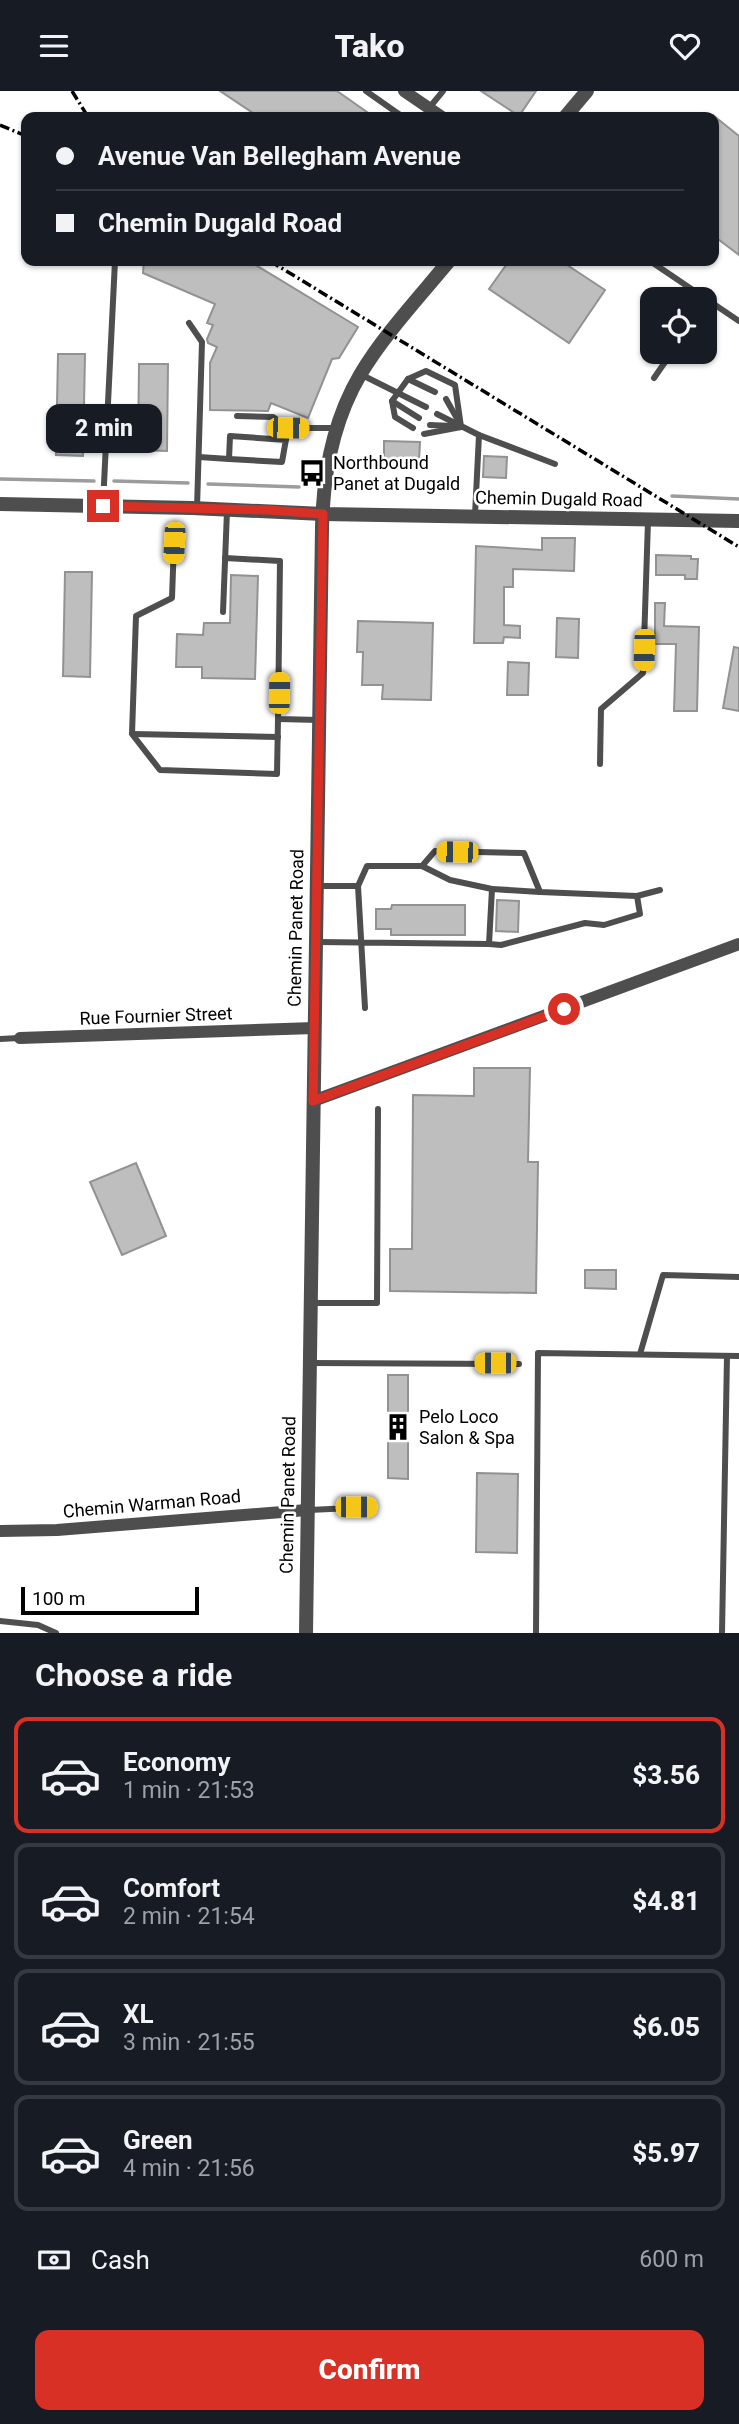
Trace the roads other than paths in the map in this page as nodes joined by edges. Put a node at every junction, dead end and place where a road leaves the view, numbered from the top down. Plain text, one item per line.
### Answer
1 (366, 91) edge
2 (404, 91) edge
3 (443, 91) edge
4 (587, 91) edge
5 (396, 112) edge
6 (433, 112) edge
7 (438, 112) edge
8 (569, 112) edge
9 (115, 266) edge
10 (445, 266) edge
11 (657, 266) edge
12 (686, 287) edge
13 (717, 308) edge
14 (739, 321) edge
15 (189, 323) dead end
16 (664, 364) edge
17 (360, 374) junction
18 (654, 378) dead end
19 (408, 379) junction
20 (398, 392) junction
21 (435, 392) dead end
22 (446, 399) dead end
23 (392, 401) junction
24 (426, 407) dead end
25 (437, 414) dead end
26 (237, 416) dead end
27 (419, 418) dead end
28 (430, 425) dead end
29 (461, 427) junction
30 (288, 428) junction
31 (337, 428) junction
32 (413, 428) dead end
33 (424, 434) dead end
34 (479, 435) junction
35 (286, 440) junction
36 (199, 457) junction
37 (229, 459) junction
38 (555, 464) dead end
39 (0, 504) edge
40 (103, 506) junction
41 (197, 508) junction
42 (227, 509) junction
43 (323, 514) junction
44 (475, 517) junction
45 (648, 519) junction
46 (739, 521) edge
47 (174, 543) dead end
48 (225, 558) junction
49 (223, 612) dead end
50 (278, 719) junction
51 (319, 720) junction
52 (132, 734) junction
53 (278, 737) junction
54 (600, 764) dead end
55 (422, 866) junction
56 (316, 886) junction
57 (358, 886) junction
58 (492, 889) junction
59 (660, 890) dead end
60 (540, 892) junction
61 (637, 896) junction
62 (315, 941) junction
63 (362, 942) junction
64 (489, 944) junction
65 (739, 944) edge
66 (365, 1008) dead end
67 (314, 1028) junction
68 (20, 1038) joint
69 (0, 1039) edge
70 (313, 1101) junction
71 (379, 1109) dead end
72 (739, 1277) edge
73 (310, 1303) junction
74 (640, 1354) junction
75 (727, 1356) junction
76 (739, 1356) edge
77 (309, 1363) junction
78 (519, 1364) dead end
79 (373, 1507) dead end
80 (307, 1510) junction
81 (0, 1531) edge
82 (0, 1621) edge
83 (55, 1633) edge
84 (306, 1633) edge
85 (536, 1633) edge
86 (722, 1633) edge

1 - 5 lane
2 - 6 street
3 - 7 lane
4 - 8 street
9 - 40 lane
10 - 17 street, Chemin Panet Road
11 - 12 lane
13 - 14 lane
15 - 36 lane
16 - 18 lane
17 - 20 lane
17 - 31 street, Chemin Panet Road
19 - 20 lane
19 - 21 lane
19 - 29 lane
20 - 23 lane
20 - 24 lane
22 - 29 lane
23 - 27 lane
23 - 32 lane
25 - 29 lane
26 - 30 lane
28 - 29 lane
29 - 33 lane
29 - 34 lane
30 - 31 lane
30 - 35 lane
31 - 43 street, Chemin Panet Road
34 - 38 lane
34 - 44 lane
35 - 37 lane
35 - 37 lane
36 - 37 lane
36 - 41 lane
39 - 40 street, Chemin Dugald Road
40 - 41 street, Chemin Dugald Road
41 - 42 street, Chemin Dugald Road
42 - 43 street, Chemin Dugald Road
42 - 48 lane
43 - 44 street, Chemin Dugald Road
43 - 51 street, Chemin Panet Road
44 - 45 street, Chemin Dugald Road
45 - 46 street, Chemin Dugald Road
45 - 54 lane
47 - 52 lane
48 - 49 lane
48 - 50 lane
50 - 51 lane
50 - 53 lane
51 - 56 street, Chemin Panet Road
52 - 53 lane
52 - 53 lane
55 - 57 lane
55 - 58 lane
55 - 60 lane
56 - 57 lane
56 - 62 street, Chemin Panet Road
57 - 63 lane
58 - 60 lane
58 - 64 lane
59 - 61 lane
60 - 61 lane
61 - 64 lane
62 - 63 lane
62 - 67 street, Chemin Panet Road
63 - 64 lane
63 - 66 lane
65 - 70 street
67 - 68 street, Rue Fournier Street
67 - 70 street, Chemin Panet Road
68 - 69 lane, Rue Fournier Street
70 - 73 street, Chemin Panet Road
71 - 73 lane
72 - 74 lane
73 - 77 street, Chemin Panet Road
74 - 75 lane
74 - 85 lane
75 - 76 lane
75 - 86 lane
77 - 78 lane
77 - 80 street, Chemin Panet Road
79 - 80 lane
80 - 81 street, Chemin Warman Road
80 - 84 street, Chemin Panet Road
82 - 83 lane

